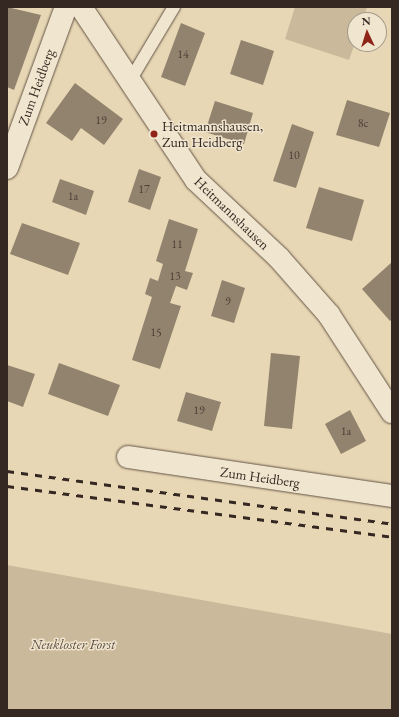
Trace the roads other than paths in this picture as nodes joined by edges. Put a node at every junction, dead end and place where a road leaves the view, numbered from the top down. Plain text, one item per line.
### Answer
1 (66, 7) edge
2 (81, 7) edge
3 (174, 7) edge
4 (131, 79) junction
5 (7, 168) edge
6 (392, 412) edge
7 (128, 457) dead end
8 (392, 496) edge

1 - 5 street, Zum Heidberg
2 - 4 street, Heitmannshausen
3 - 4 lane
4 - 6 street, Heitmannshausen
7 - 8 street, Zum Heidberg

